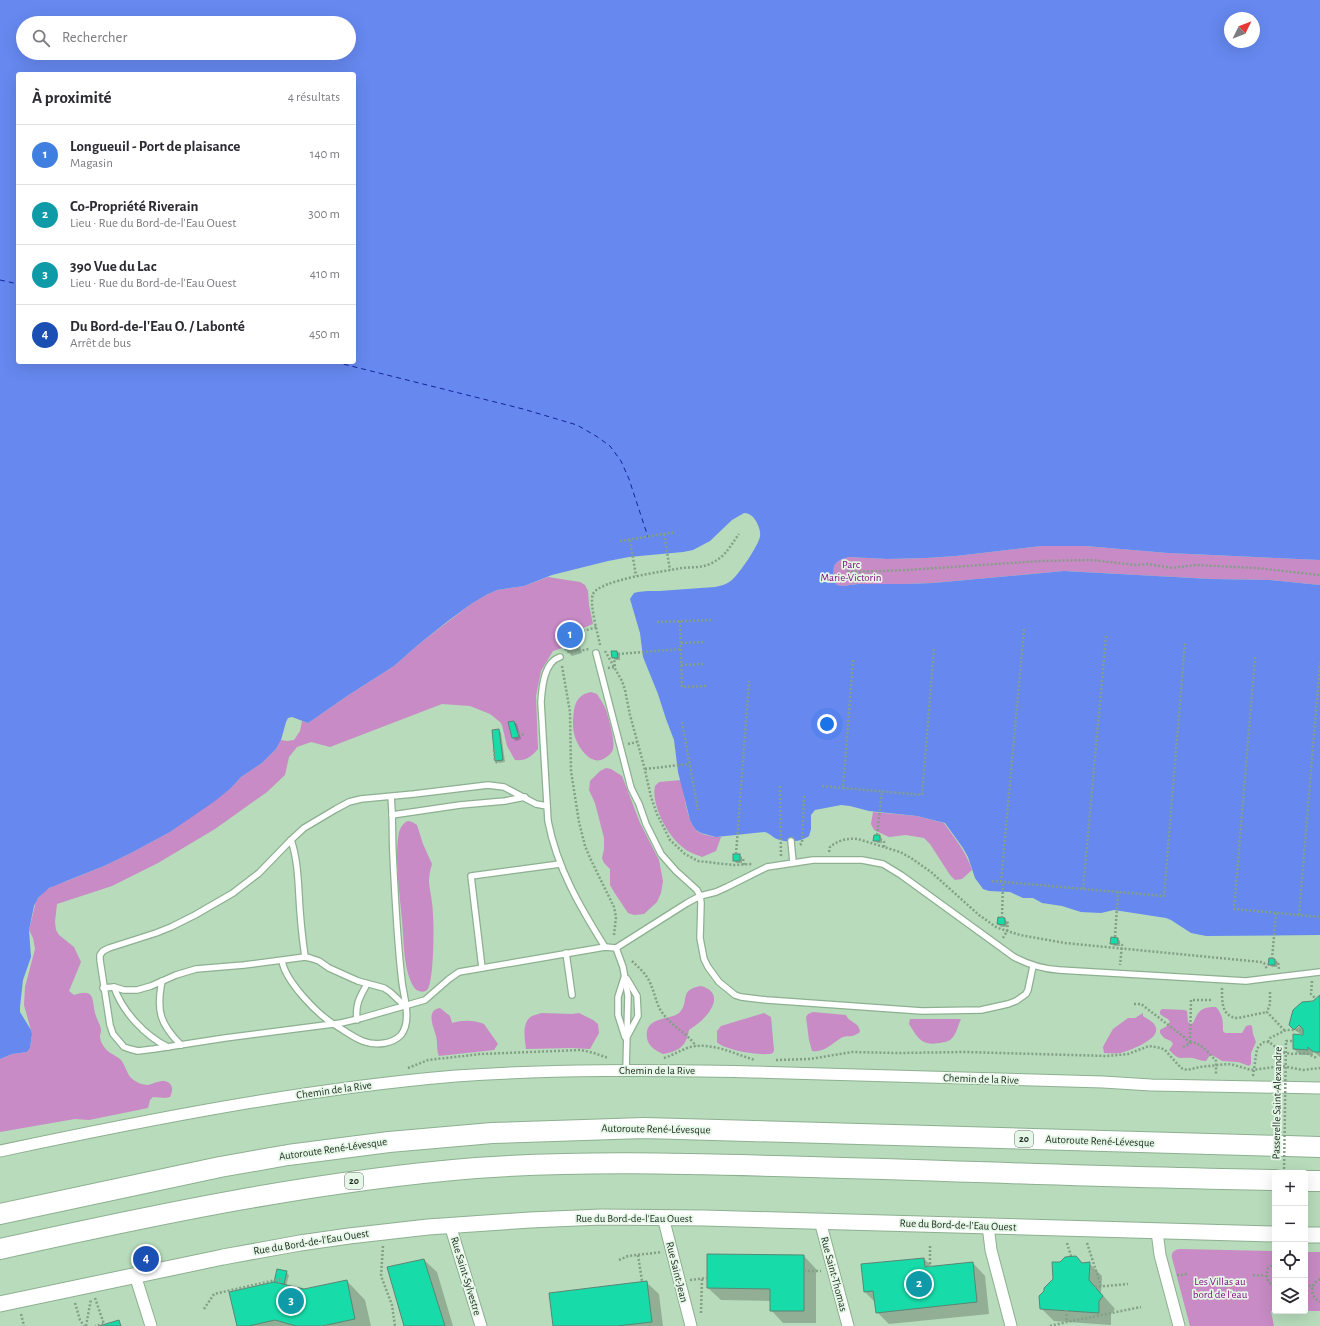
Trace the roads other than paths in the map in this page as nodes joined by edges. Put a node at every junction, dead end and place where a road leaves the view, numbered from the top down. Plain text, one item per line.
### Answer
1 (596, 653) dead end
2 (560, 657) dead end
3 (391, 797) junction
4 (525, 797) junction
5 (547, 806) junction
6 (392, 814) junction
7 (291, 840) junction
8 (791, 841) dead end
9 (793, 862) junction
10 (560, 864) junction
11 (700, 896) junction
12 (605, 947) junction
13 (616, 948) junction
14 (566, 953) junction
15 (305, 957) junction
16 (282, 961) junction
17 (1033, 966) junction
18 (482, 968) junction
19 (1320, 972) edge
20 (625, 976) junction
21 (162, 981) junction
22 (367, 984) junction
23 (114, 987) junction
24 (103, 988) junction
25 (572, 994) dead end
26 (406, 1006) junction
27 (357, 1020) junction
28 (333, 1024) junction
29 (626, 1039) junction
30 (181, 1045) junction
31 (168, 1047) junction
32 (626, 1070) junction
33 (1320, 1088) edge
34 (1320, 1147) edge
35 (0, 1151) edge
36 (1272, 1180) edge
37 (1308, 1181) edge
38 (1320, 1181) edge
39 (0, 1214) edge
40 (663, 1217) junction
41 (820, 1221) junction
42 (450, 1225) junction
43 (988, 1226) junction
44 (1157, 1231) junction
45 (1272, 1234) edge
46 (1308, 1235) edge
47 (1320, 1235) edge
48 (0, 1249) edge
49 (135, 1275) junction
50 (0, 1304) edge
51 (151, 1326) edge
52 (481, 1326) edge
53 (691, 1326) edge
54 (848, 1326) edge
55 (1011, 1326) edge
56 (1179, 1326) edge

1 - 11 lane
2 - 5 lane
3 - 4 lane
3 - 6 lane
3 - 7 lane
4 - 5 lane
4 - 6 lane
5 - 10 lane
6 - 26 lane
7 - 15 lane
7 - 24 lane
8 - 9 lane
9 - 11 lane
9 - 17 lane
10 - 12 lane
10 - 18 lane
11 - 13 lane
11 - 17 lane
12 - 13 lane
12 - 14 lane
13 - 20 lane
14 - 18 lane
14 - 25 lane
15 - 16 lane
15 - 22 lane
16 - 21 lane
16 - 28 lane
17 - 19 lane
18 - 26 lane
20 - 29 lane
20 - 29 lane
20 - 29 lane
21 - 23 lane
21 - 30 lane
22 - 26 lane
22 - 27 lane
23 - 24 lane
23 - 31 lane
24 - 31 lane
26 - 27 lane
26 - 28 lane
27 - 28 lane
28 - 30 lane
29 - 32 lane
30 - 31 lane
32 - 33 street, Chemin de la Rive
32 - 35 street, Chemin de la Rive
34 - 39 highway, Autoroute René-Lévesque / 20
36 - 48 highway, 20
37 - 38 highway
40 - 41 street, Rue du Bord-de-l'Eau Ouest
40 - 42 street, Rue du Bord-de-l'Eau Ouest
40 - 53 street, Rue Saint-Jean
41 - 43 street, Rue du Bord-de-l'Eau Ouest
41 - 54 street, Rue Saint-Thomas
42 - 49 street, Rue du Bord-de-l'Eau Ouest
42 - 52 street, Rue Saint-Sylvestre
43 - 44 street, Rue du Bord-de-l'Eau Ouest
43 - 55 street
44 - 45 street, Rue du Bord-de-l'Eau Ouest
44 - 56 street
46 - 47 street
49 - 50 street, Rue du Bord-de-l'Eau Ouest
49 - 51 street

